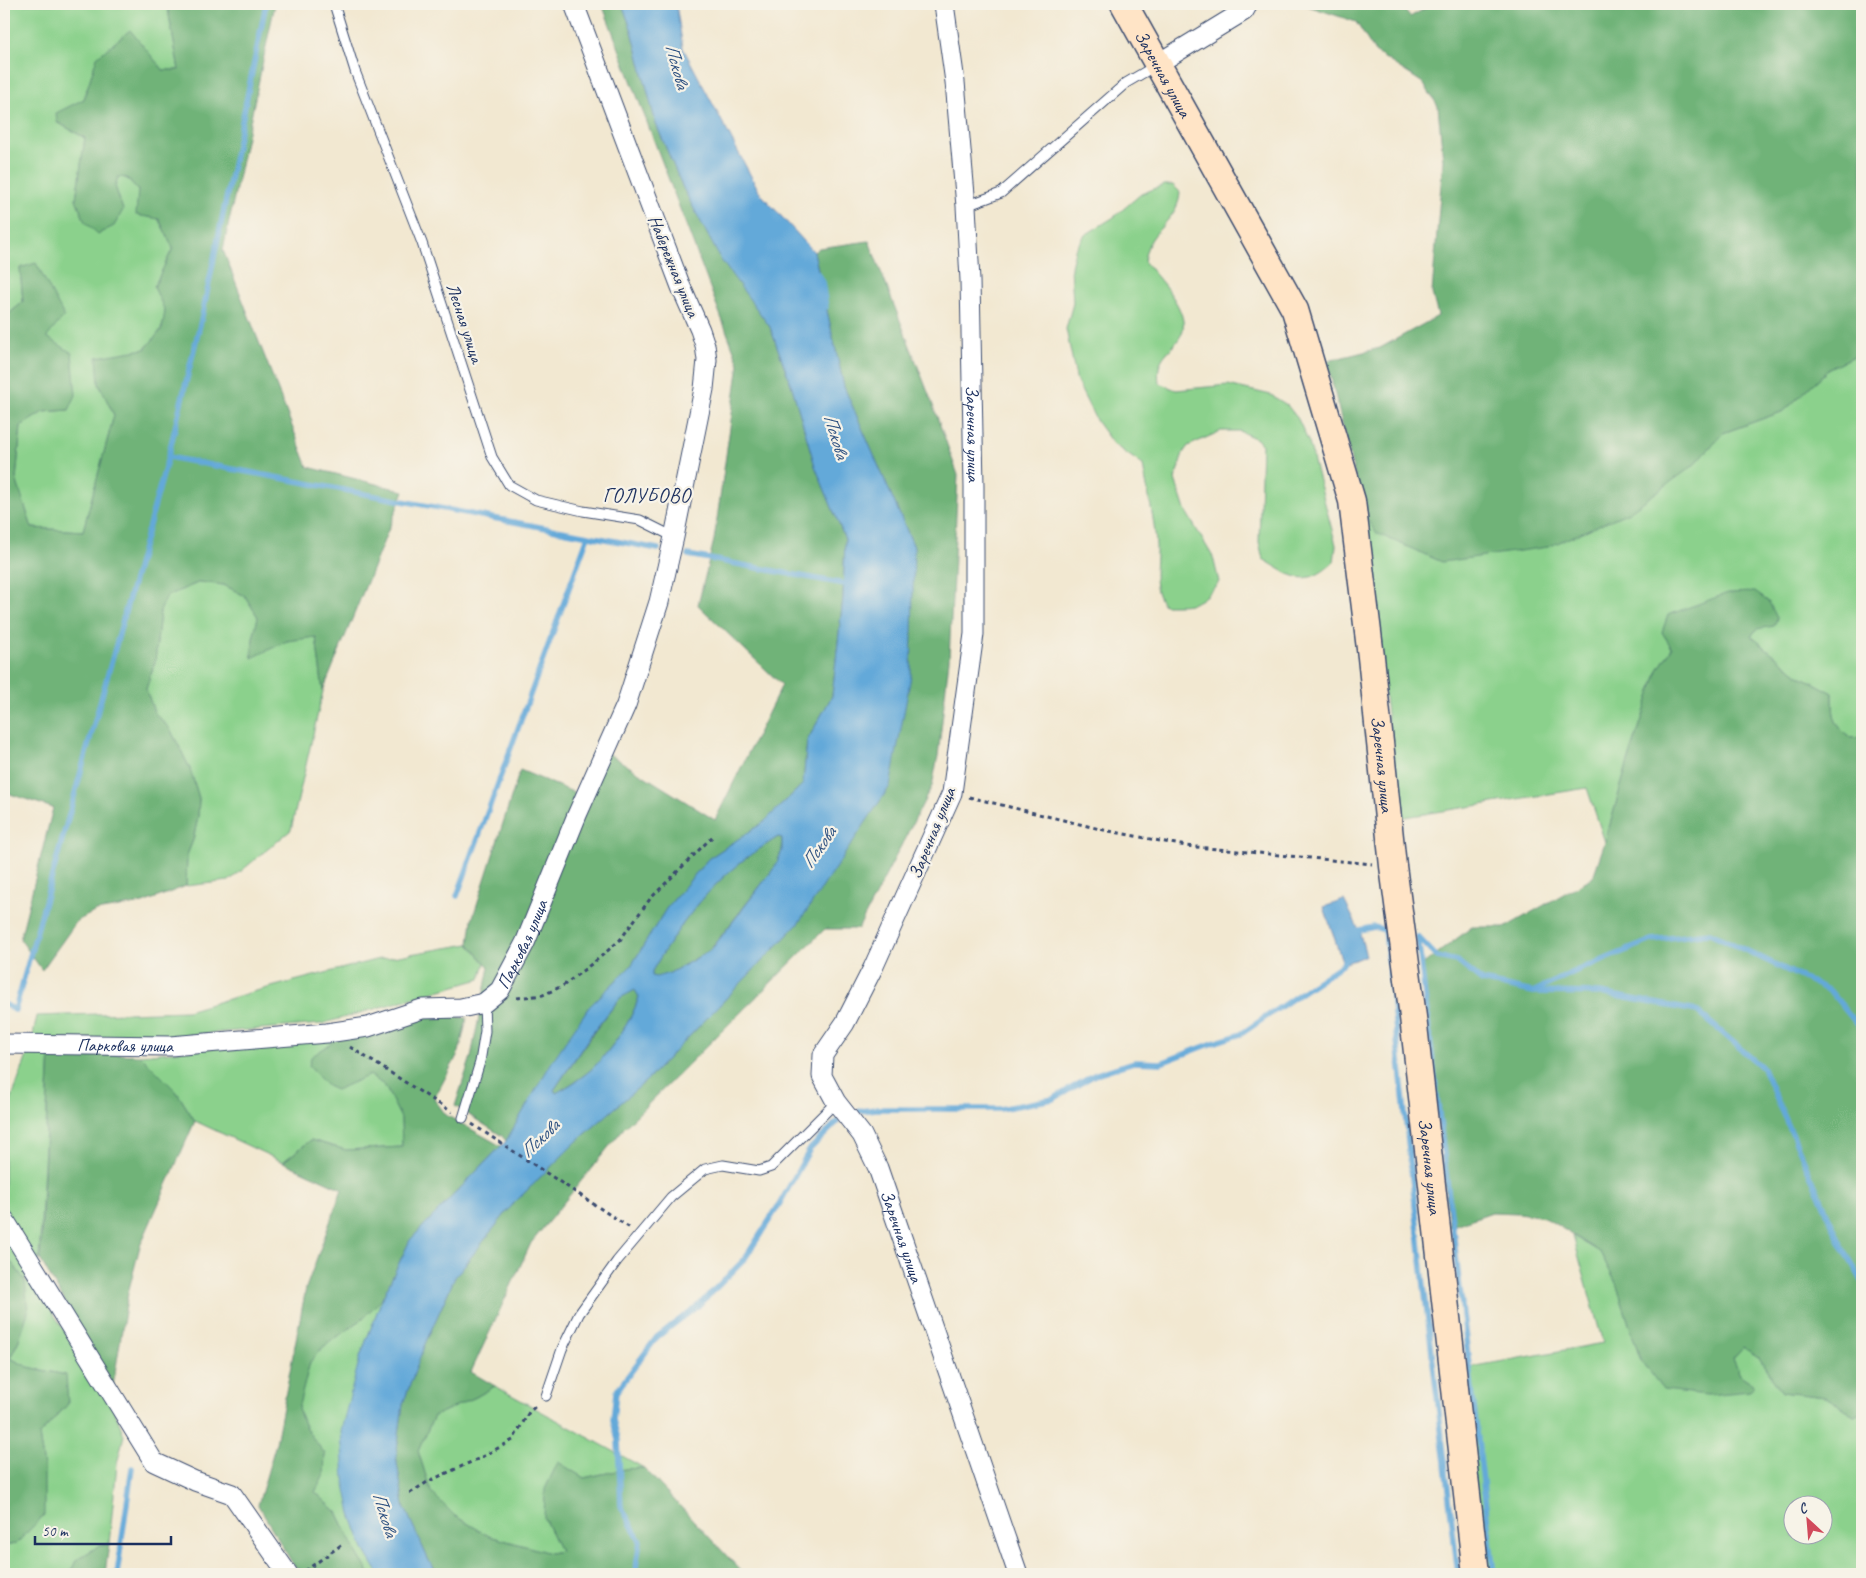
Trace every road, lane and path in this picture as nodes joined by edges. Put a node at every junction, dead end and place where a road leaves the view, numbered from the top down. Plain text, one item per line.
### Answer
1 (334, 4) edge
2 (574, 4) edge
3 (944, 4) edge
4 (1124, 4) edge
5 (1248, 4) edge
6 (1157, 64) junction
7 (966, 206) junction
8 (674, 537) junction
9 (952, 793) junction
10 (714, 834) dead end
11 (1393, 866) junction
12 (484, 1003) junction
13 (327, 1033) junction
14 (4, 1044) edge
15 (836, 1102) junction
16 (463, 1118) junction
17 (4, 1219) edge
18 (639, 1233) junction
19 (546, 1396) joint
20 (410, 1493) dead end
21 (344, 1543) dead end
22 (288, 1574) edge
23 (300, 1574) edge
24 (1018, 1574) edge
25 (1476, 1574) edge

1 - 8 lane, Лесная улица
2 - 8 street, Набережная улица
3 - 7 street, Заречная улица
4 - 6 street, Заречная улица
5 - 6 street
6 - 7 lane
6 - 11 street, Заречная улица
7 - 9 street, Заречная улица
8 - 12 street, Парковая улица
9 - 11 path
9 - 15 street, Заречная улица
10 - 12 path
11 - 25 street, Заречная улица
12 - 13 street, Парковая улица
12 - 16 lane
13 - 14 street, Парковая улица
13 - 16 path
15 - 18 lane
15 - 24 street, Заречная улица
16 - 18 path
17 - 22 street
18 - 19 lane
19 - 20 path
21 - 23 path

